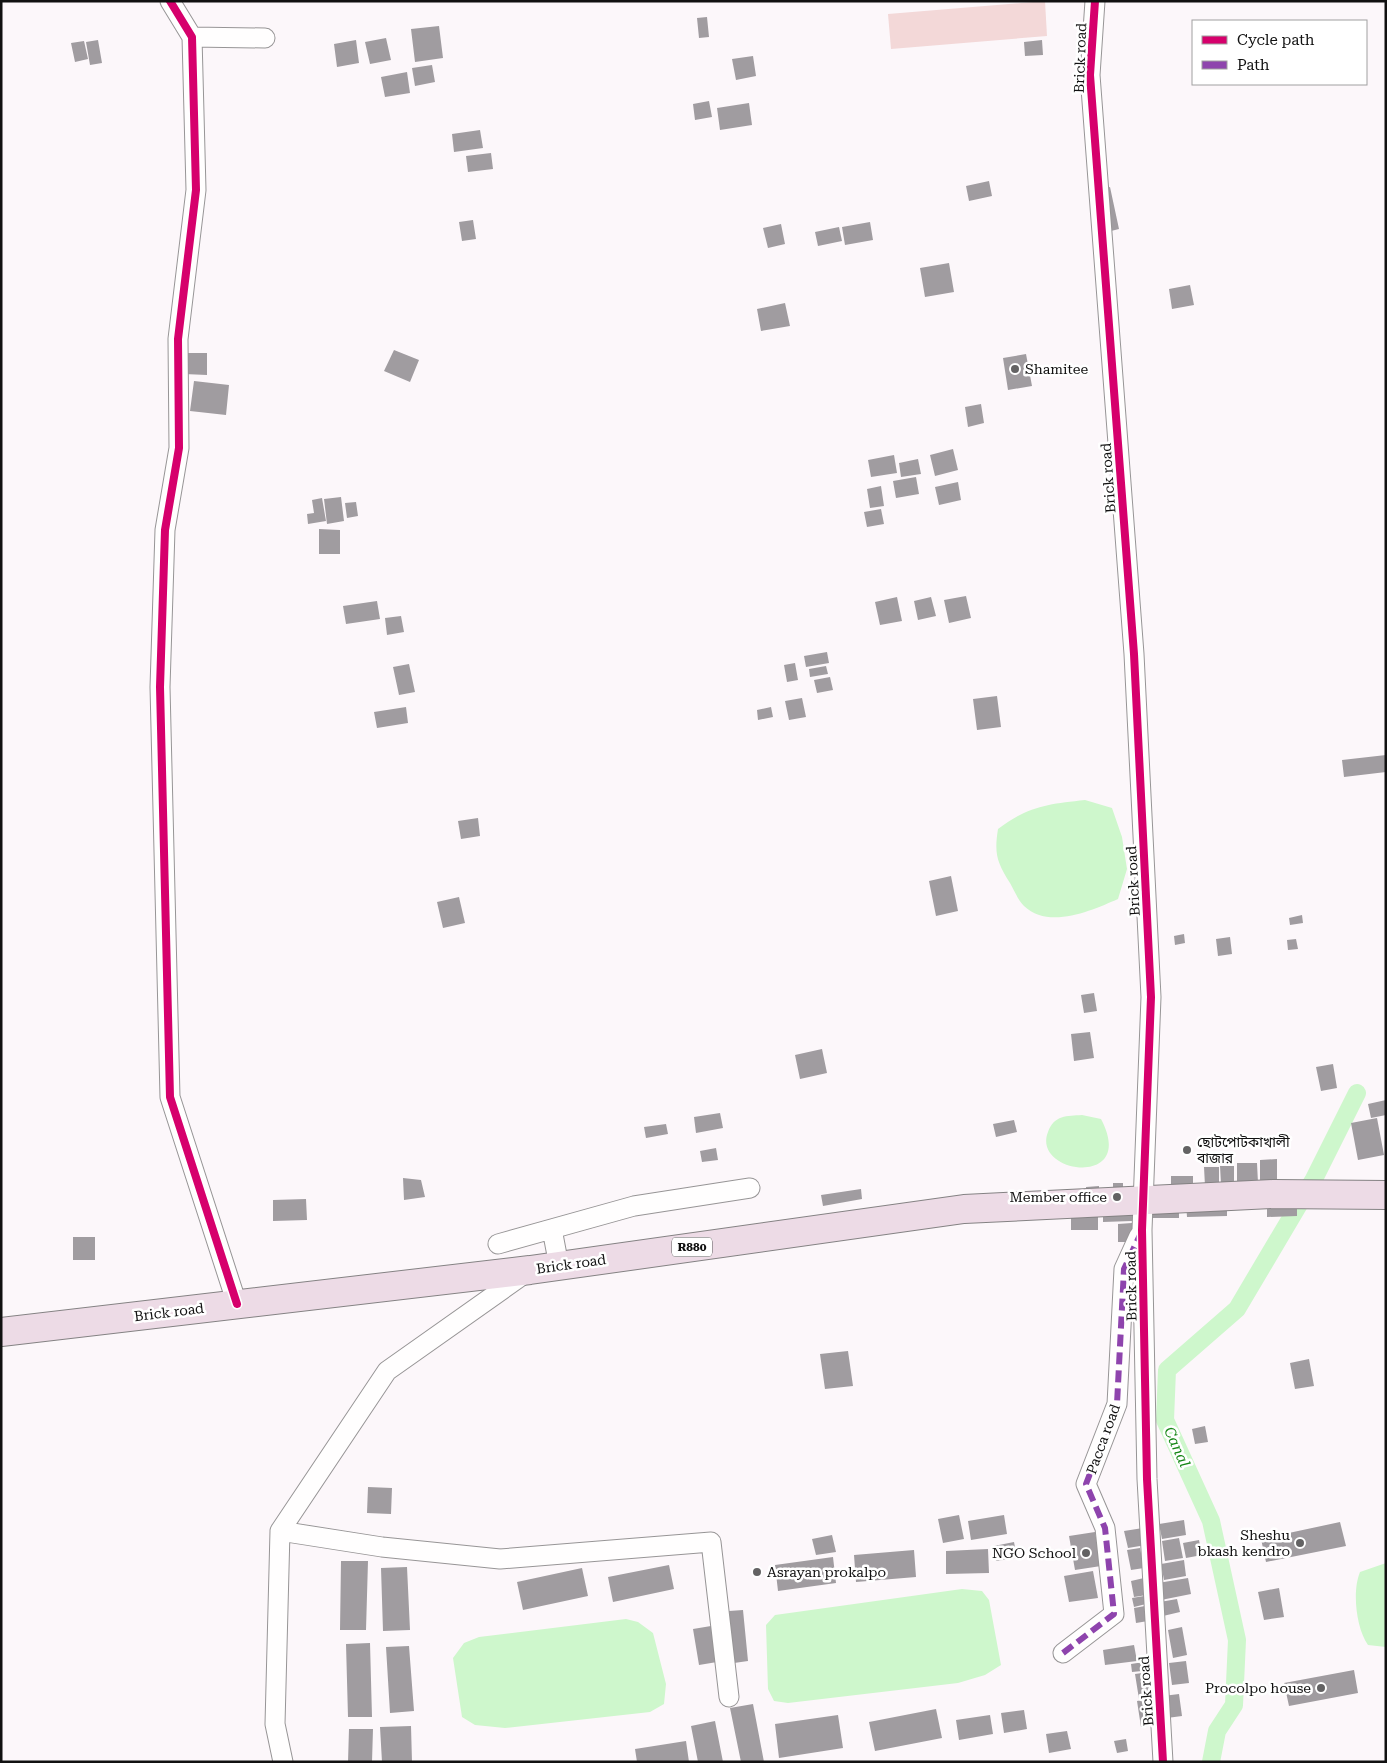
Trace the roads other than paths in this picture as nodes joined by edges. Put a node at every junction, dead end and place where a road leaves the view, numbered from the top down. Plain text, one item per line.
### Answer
1 (170, 1) edge
2 (1095, 1) edge
3 (192, 38) junction
4 (264, 38) dead end
5 (750, 1188) dead end
6 (1386, 1195) edge
7 (1142, 1200) junction
8 (552, 1229) junction
9 (1142, 1230) junction
10 (498, 1244) dead end
11 (559, 1266) junction
12 (530, 1270) junction
13 (237, 1304) junction
14 (1, 1332) edge
15 (280, 1531) junction
16 (1063, 1652) dead end
17 (729, 1697) dead end
18 (282, 1762) edge
19 (1163, 1762) edge

1 - 3 street
2 - 7 street, Brick road
3 - 4 street
3 - 13 street
5 - 8 street
6 - 7 main road, Brick road / R880
7 - 9 street, Brick road
7 - 11 main road, Brick road / R880
8 - 10 street
8 - 11 street
9 - 16 street, Pacca road
9 - 19 street, Brick road
11 - 12 main road, Brick road / R880
12 - 13 main road, Brick road / R880
12 - 15 street
13 - 14 main road, Brick road / R880
15 - 17 street
15 - 18 street

